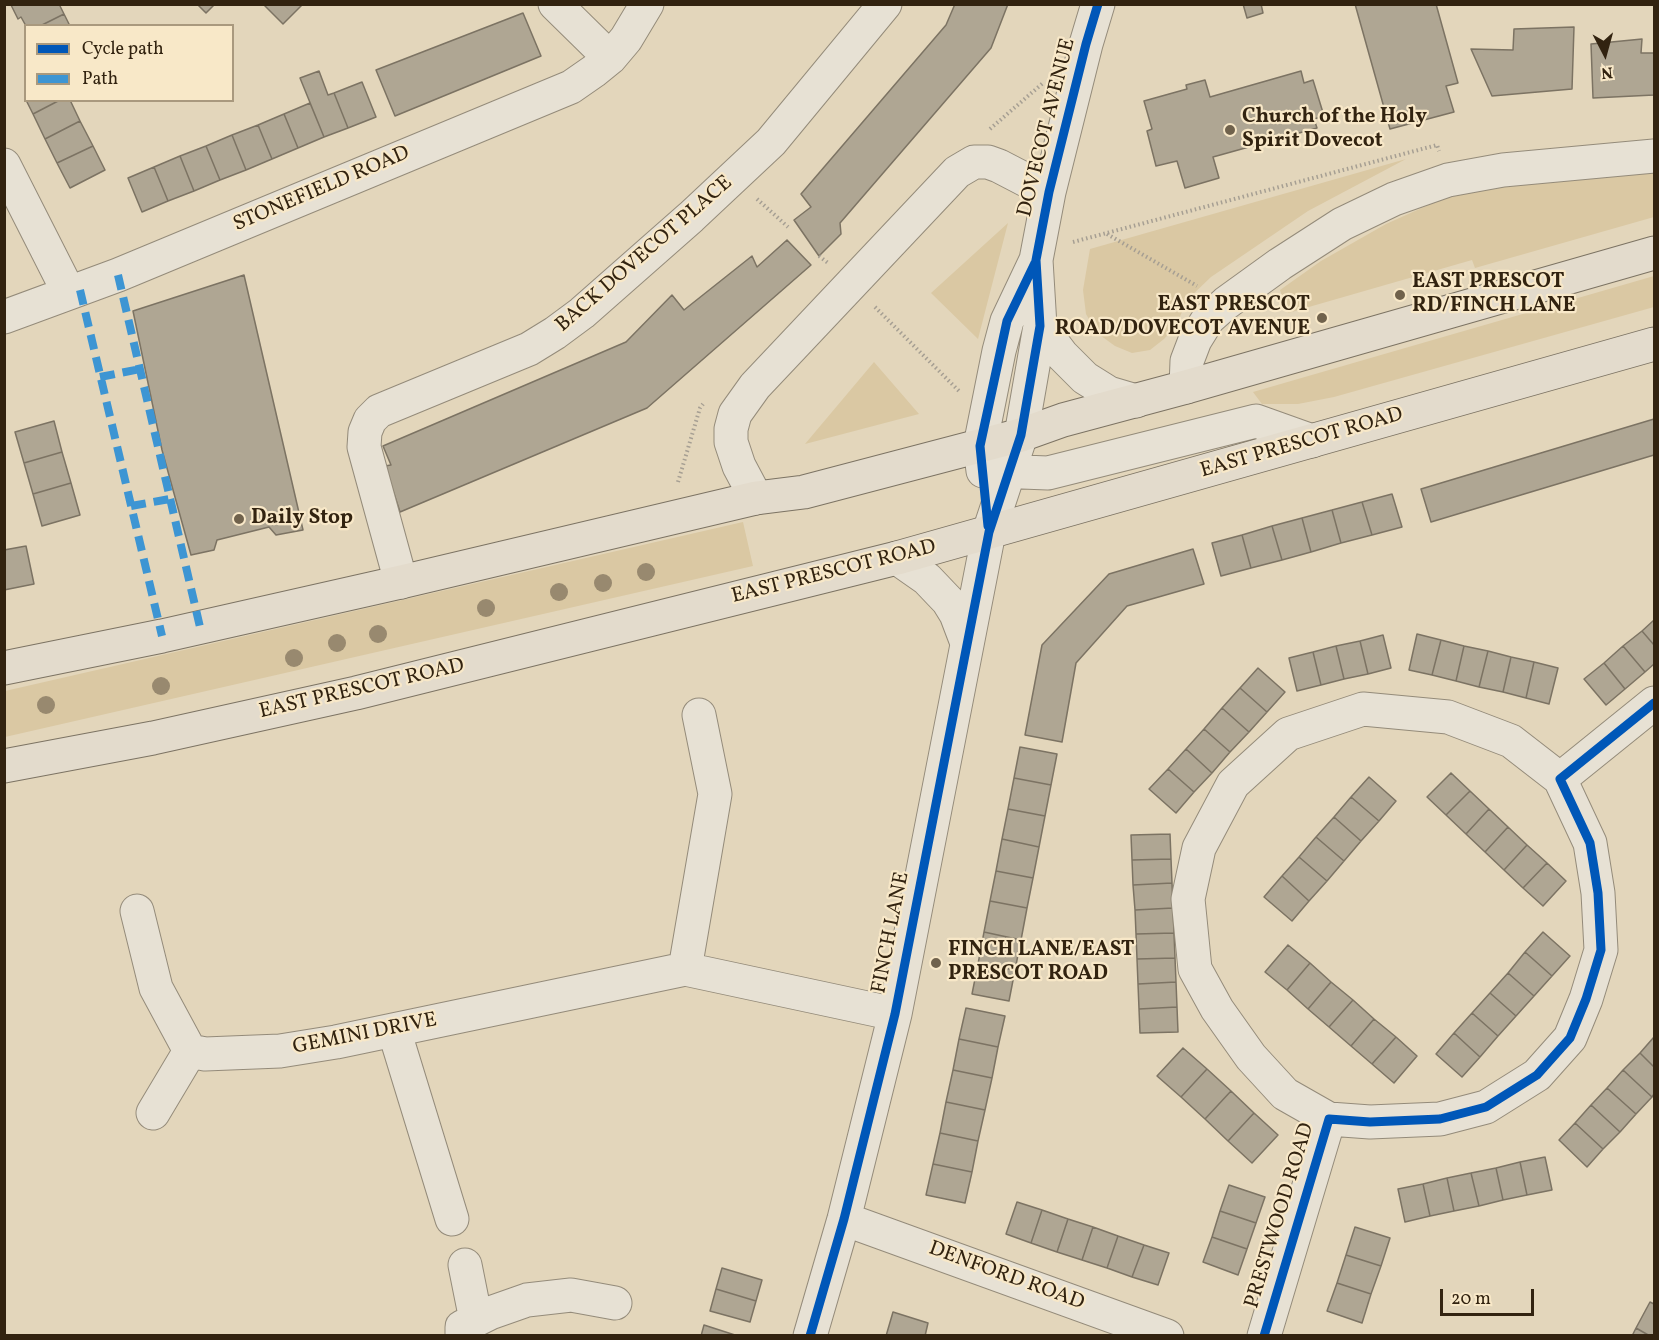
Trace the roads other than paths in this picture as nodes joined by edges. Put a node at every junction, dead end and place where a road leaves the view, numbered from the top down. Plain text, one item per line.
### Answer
1 (555, 4) edge
2 (647, 4) edge
3 (885, 4) edge
4 (1098, 4) edge
5 (618, 49) junction
6 (1654, 156) edge
7 (4, 165) edge
8 (1049, 192) junction
9 (1654, 253) edge
10 (1037, 256) junction
11 (69, 293) junction
12 (4, 317) edge
13 (1040, 326) junction
14 (1654, 344) edge
15 (1186, 387) junction
16 (1136, 401) junction
17 (1021, 435) junction
18 (1312, 441) junction
19 (980, 446) junction
20 (1010, 469) junction
21 (756, 498) junction
22 (989, 532) junction
23 (897, 558) junction
24 (400, 582) junction
25 (967, 643) junction
26 (4, 668) edge
27 (1654, 703) edge
28 (699, 715) dead end
29 (4, 766) edge
30 (1560, 779) junction
31 (137, 911) dead end
32 (686, 969) junction
33 (895, 1014) junction
34 (394, 1030) junction
35 (190, 1051) junction
36 (153, 1113) dead end
37 (1329, 1119) junction
38 (452, 1219) dead end
39 (844, 1219) junction
40 (465, 1265) dead end
41 (615, 1303) dead end
42 (476, 1323) edge
43 (810, 1335) edge
44 (1167, 1335) edge
45 (1264, 1335) edge

1 - 5 street
2 - 5 street
3 - 24 street, BACK DOVECOT PLACE
4 - 8 street, DOVECOT AVENUE
5 - 11 street, STONEFIELD ROAD
6 - 15 street
7 - 11 street
8 - 10 street, DOVECOT AVENUE
8 - 21 street
9 - 15 highway
10 - 13 street, DOVECOT AVENUE
10 - 19 street, DOVECOT AVENUE
11 - 12 street, STONEFIELD ROAD
13 - 16 street
13 - 17 street, DOVECOT AVENUE
14 - 18 highway, EAST PRESCOT ROAD
15 - 16 highway
16 - 17 highway
17 - 19 highway
17 - 20 street, FINCH LANE
18 - 20 street
18 - 22 highway, EAST PRESCOT ROAD
19 - 20 street
19 - 21 highway
19 - 22 street, FINCH LANE
20 - 22 street, FINCH LANE
21 - 24 highway
22 - 23 highway, EAST PRESCOT ROAD
22 - 25 street, FINCH LANE
23 - 25 street
23 - 29 highway, EAST PRESCOT ROAD
24 - 26 highway
25 - 33 street, FINCH LANE
27 - 30 street
28 - 32 street
30 - 37 street, PRESTWOOD ROAD
30 - 37 street
31 - 35 street
32 - 33 street, GEMINI DRIVE
32 - 34 street, GEMINI DRIVE
33 - 39 street, FINCH LANE
34 - 35 street, GEMINI DRIVE
34 - 38 street
35 - 36 street
37 - 45 street, PRESTWOOD ROAD
39 - 43 street, FINCH LANE
39 - 44 street, DENFORD ROAD
40 - 42 street
41 - 42 street

